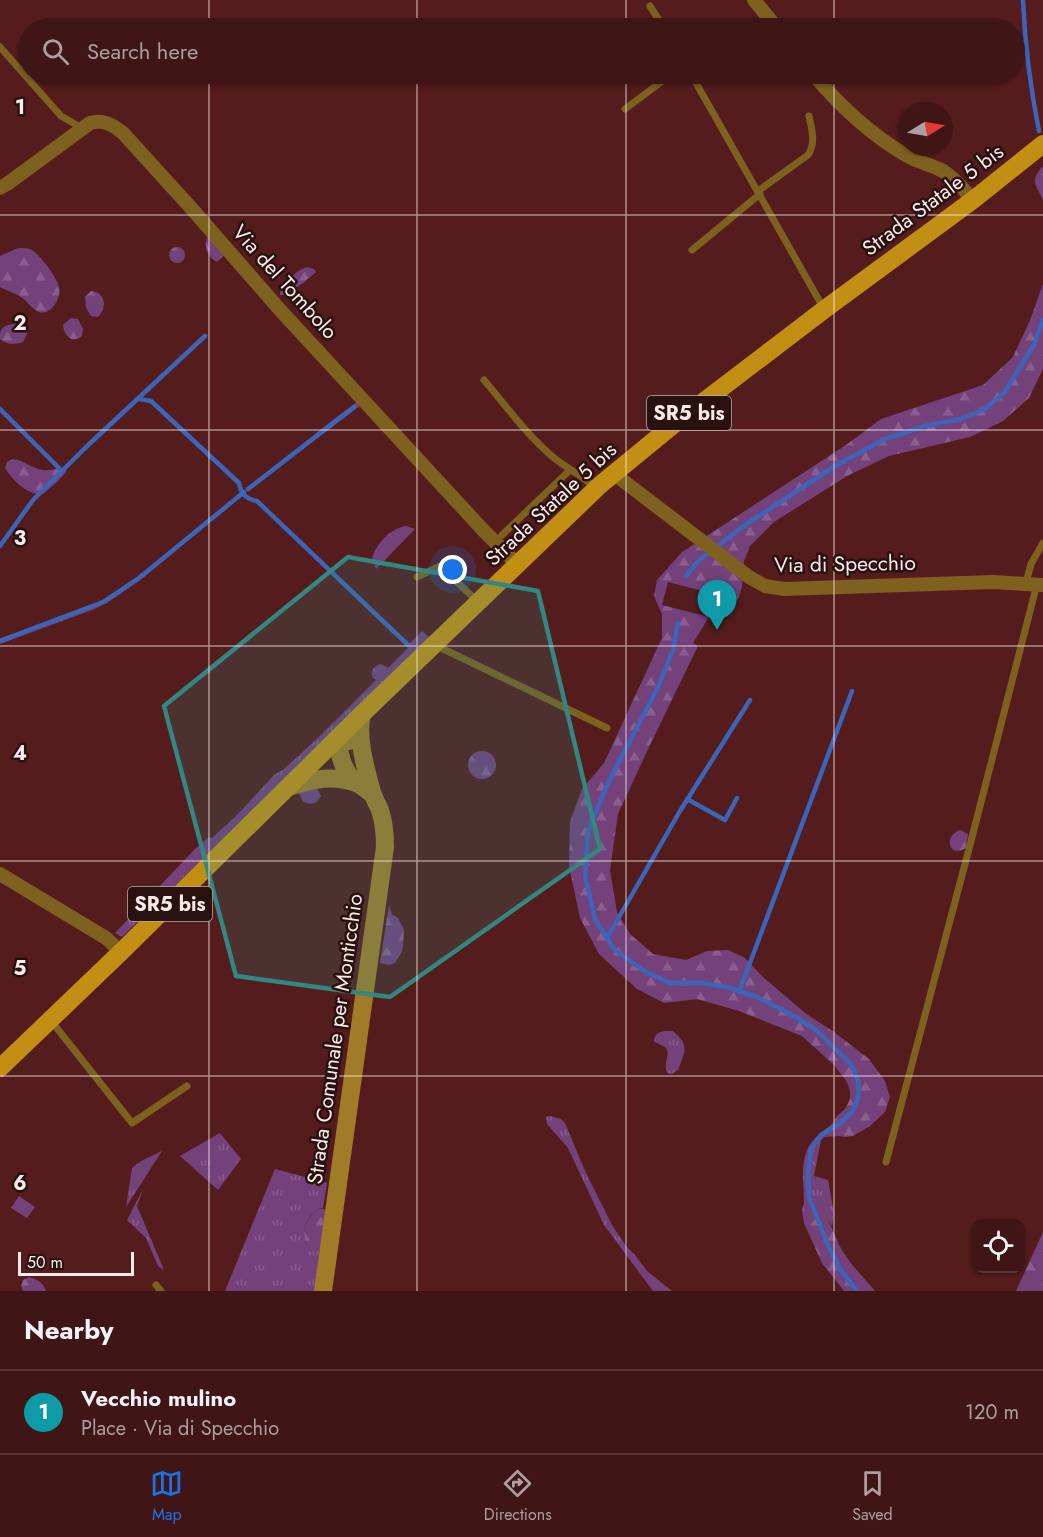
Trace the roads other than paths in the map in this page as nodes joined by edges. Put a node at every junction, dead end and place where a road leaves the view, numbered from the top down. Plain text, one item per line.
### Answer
1 (754, 0) edge
2 (650, 6) dead end
3 (658, 18) edge
4 (769, 18) edge
5 (0, 47) edge
6 (18, 67) edge
7 (33, 84) edge
8 (659, 84) edge
9 (697, 84) edge
10 (822, 84) edge
11 (625, 109) dead end
12 (809, 116) dead end
13 (82, 128) junction
14 (1043, 144) edge
15 (1, 188) edge
16 (759, 192) junction
17 (973, 200) junction
18 (692, 250) dead end
19 (825, 309) junction
20 (484, 381) dead end
21 (570, 470) junction
22 (613, 473) junction
23 (596, 489) junction
24 (502, 535) dead end
25 (1043, 543) edge
26 (518, 566) junction
27 (417, 577) dead end
28 (1035, 584) edge
29 (479, 603) junction
30 (435, 645) junction
31 (362, 714) junction
32 (607, 728) dead end
33 (338, 738) junction
34 (366, 766) junction
35 (289, 787) junction
36 (366, 789) junction
37 (0, 874) edge
38 (122, 952) junction
39 (50, 1020) junction
40 (0, 1068) edge
41 (186, 1086) dead end
42 (886, 1162) dead end
43 (323, 1291) edge

1 - 4 street
2 - 3 lane
5 - 6 lane
7 - 13 lane
8 - 11 lane
9 - 16 lane
10 - 17 street
12 - 16 lane
13 - 15 street, Via del Tombolo
13 - 26 street, Via del Tombolo
14 - 17 main road, Strada Statale 5 bis / SR5 bis
16 - 18 lane
16 - 19 lane
17 - 19 main road, Strada Statale 5 bis / SR5 bis
19 - 22 main road, Strada Statale 5 bis / SR5 bis
20 - 21 lane
21 - 23 lane
21 - 24 lane
22 - 23 main road, Strada Statale 5 bis / SR5 bis
22 - 28 street, Via di Specchio
23 - 26 main road, Strada Statale 5 bis / SR5 bis
25 - 28 lane
26 - 29 main road, Strada Statale 5 bis / SR5 bis
27 - 29 lane
28 - 42 lane
29 - 30 main road, Strada Statale 5 bis / SR5 bis
30 - 31 main road, Strada Statale 5 bis / SR5 bis
30 - 32 lane
31 - 33 main road, Strada Statale 5 bis / SR5 bis
31 - 34 main road, Strada Comunale per Monticchio
33 - 34 main road, Strada Comunale per Monticchio
33 - 35 main road, Strada Statale 5 bis / SR5 bis
33 - 36 main road, Strada Comunale per Monticchio
34 - 36 main road, Strada Comunale per Monticchio
35 - 36 main road
35 - 38 main road, Strada Statale 5 bis / SR5 bis
36 - 43 main road, Strada Comunale per Monticchio
37 - 38 street
38 - 39 main road, Strada Statale 5 bis / SR5 bis
39 - 40 main road, Strada Statale 5 bis / SR5 bis
39 - 41 lane

